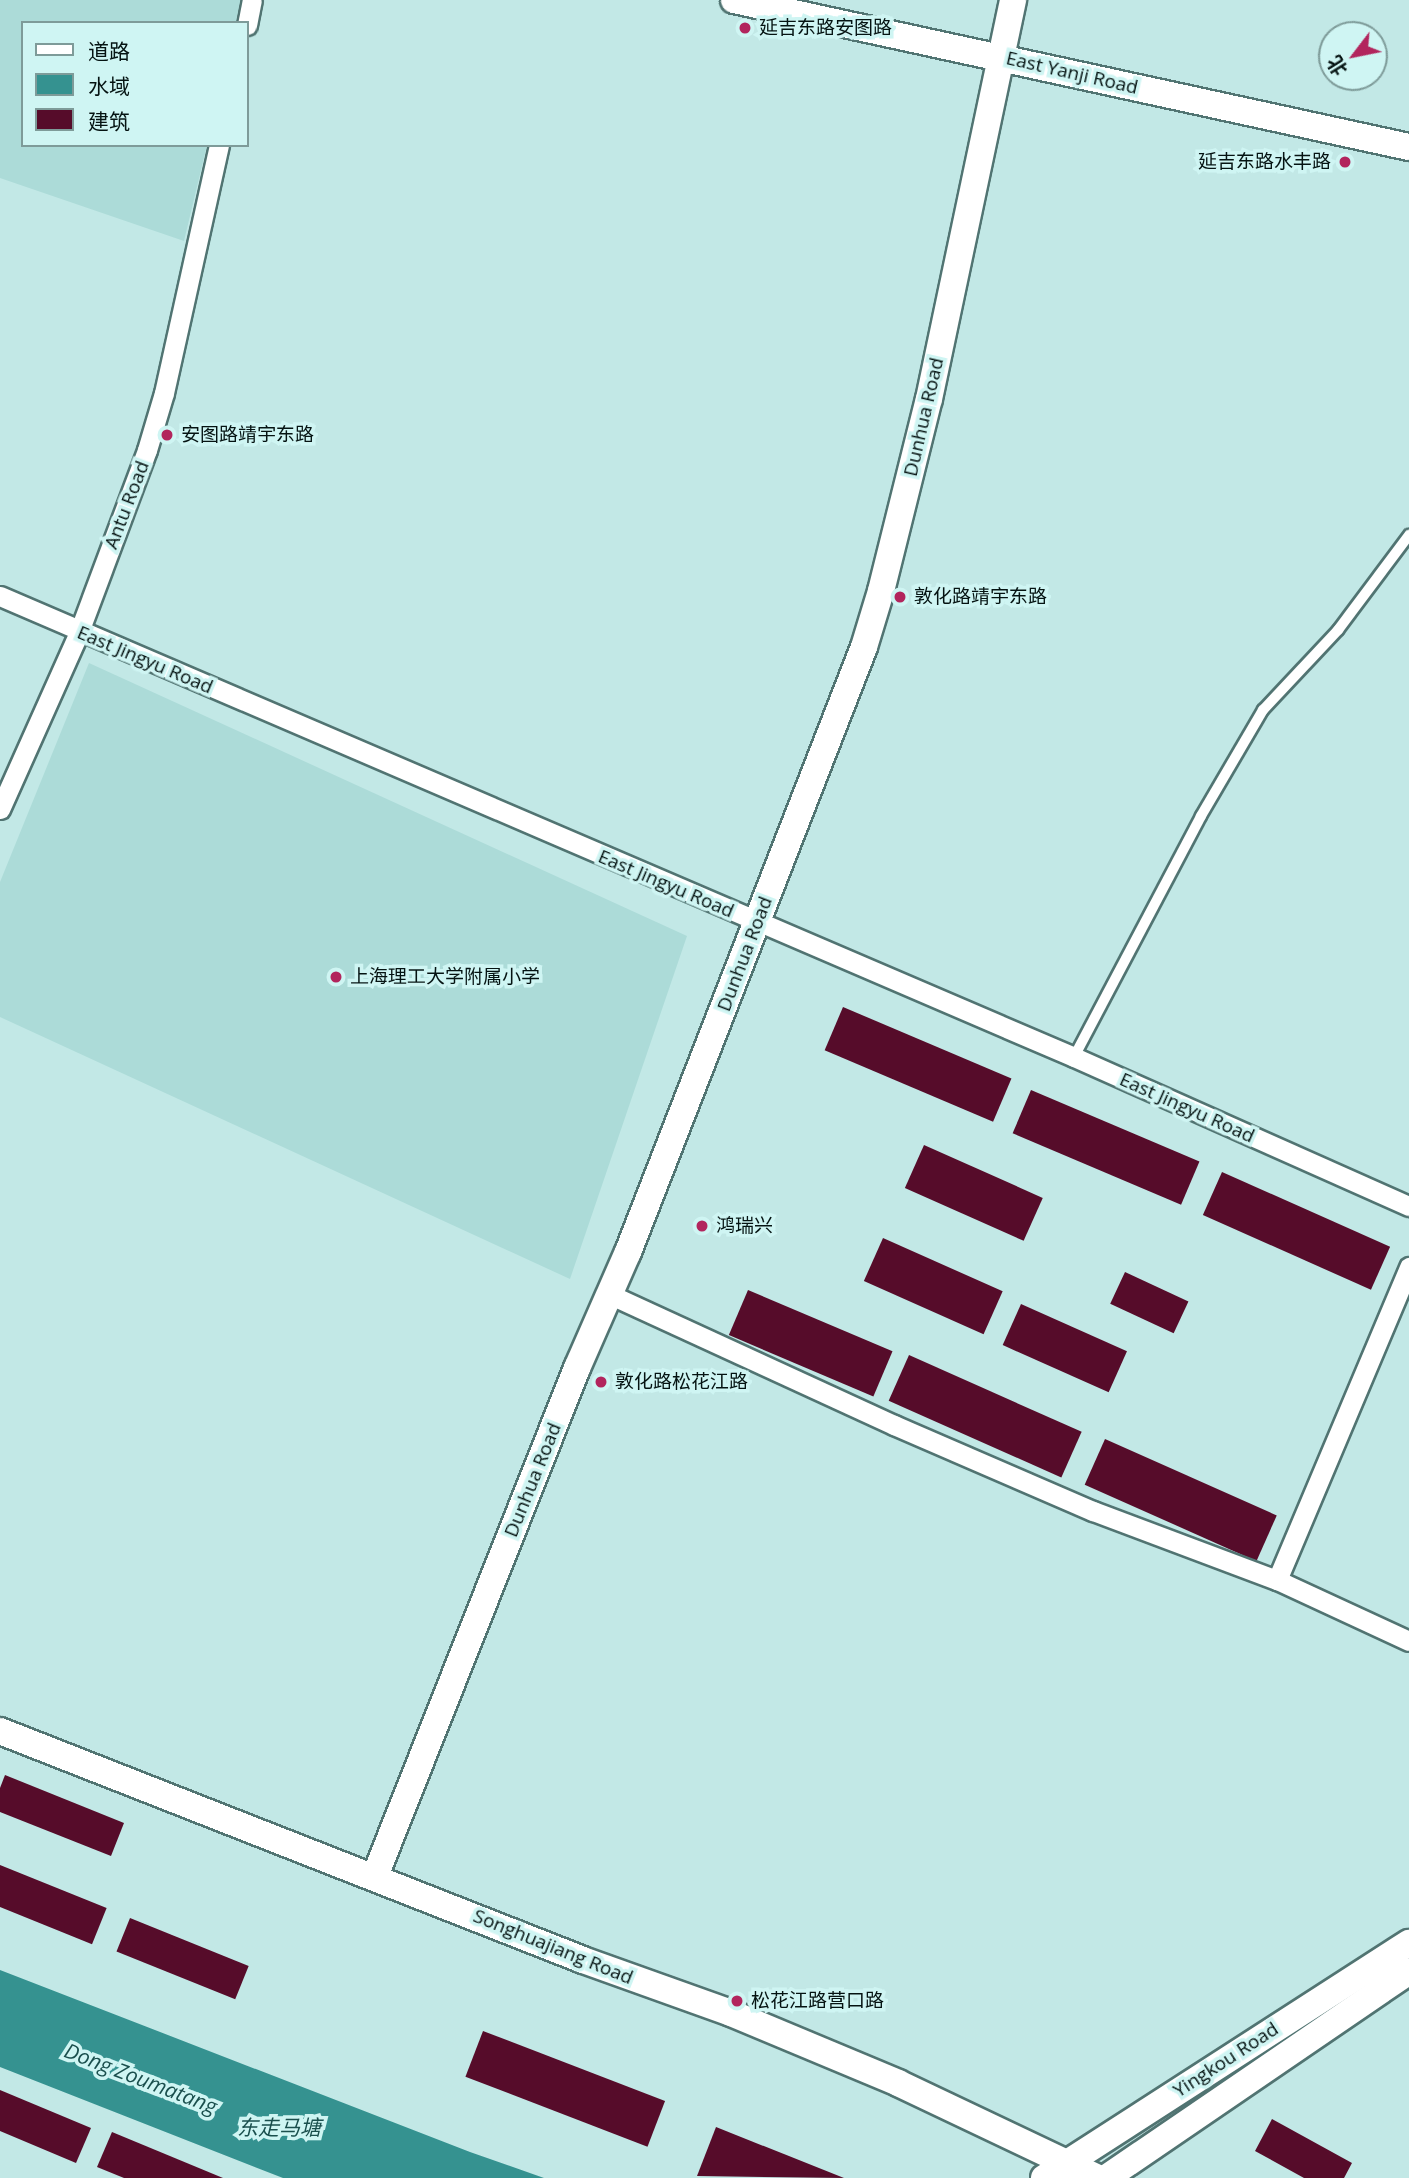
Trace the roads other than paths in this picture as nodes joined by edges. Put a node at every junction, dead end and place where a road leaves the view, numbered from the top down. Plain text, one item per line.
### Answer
1 (252, 0) edge
2 (734, 0) edge
3 (1013, 0) edge
4 (248, 21) edge
5 (1002, 57) junction
6 (219, 147) edge
7 (1409, 147) edge
8 (1409, 535) edge
9 (0, 596) edge
10 (79, 632) junction
11 (0, 809) edge
12 (758, 923) junction
13 (1074, 1057) junction
14 (1409, 1206) edge
15 (1409, 1267) edge
16 (609, 1294) junction
17 (1278, 1580) junction
18 (1409, 1641) edge
19 (0, 1731) edge
20 (375, 1877) junction
21 (1409, 1943) edge
22 (1409, 1971) edge
23 (1068, 2162) junction
24 (1044, 2178) edge
25 (1098, 2178) edge
26 (1106, 2178) edge

1 - 4 street
2 - 5 street, East Yanji Road
3 - 5 street, Dunhua Road
5 - 7 street, East Yanji Road
5 - 12 street, Dunhua Road
6 - 10 street, Antu Road
8 - 13 lane
9 - 10 street, East Jingyu Road
10 - 11 street, Antu Road
10 - 12 street, East Jingyu Road
12 - 13 street, East Jingyu Road
12 - 16 street, Dunhua Road
13 - 14 street, East Jingyu Road
15 - 17 street
16 - 17 street
16 - 20 street, Dunhua Road
17 - 18 street
19 - 20 street, Songhuajiang Road
20 - 23 street, Songhuajiang Road
21 - 23 street, Yingkou Road
22 - 26 street, Yingkou Road
23 - 24 street, Yingkou Road
23 - 25 street, Songhuajiang Road

